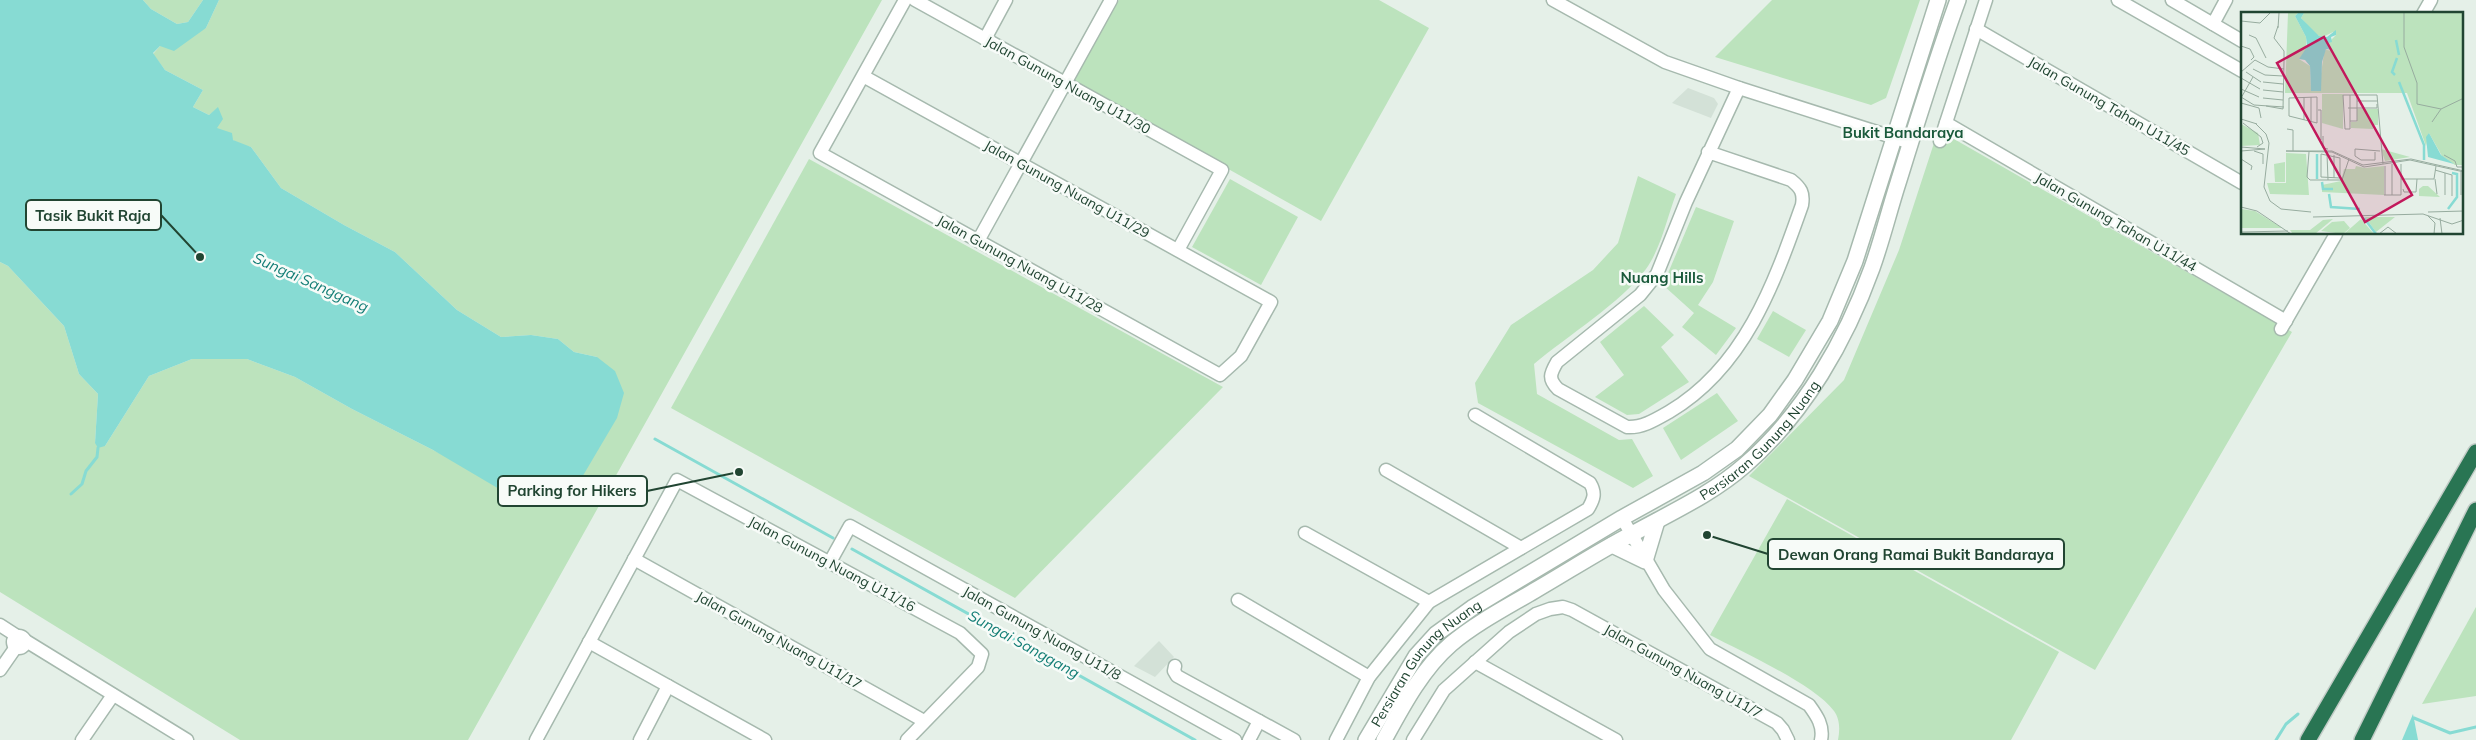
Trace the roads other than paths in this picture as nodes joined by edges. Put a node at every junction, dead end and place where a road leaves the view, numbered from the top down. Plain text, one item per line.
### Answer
1 (905, 0) edge
2 (915, 0) edge
3 (1006, 0) edge
4 (1111, 0) edge
5 (1553, 0) edge
6 (1938, 0) edge
7 (1958, 0) edge
8 (1986, 0) edge
9 (2118, 0) edge
10 (2172, 0) edge
11 (2226, 0) edge
12 (2213, 24) junction
13 (1976, 29) junction
14 (985, 39) junction
15 (2241, 40) edge
16 (2241, 71) edge
17 (863, 76) junction
18 (1065, 83) junction
19 (1739, 88) junction
20 (1946, 123) junction
21 (1894, 137) junction
22 (1940, 141) dead end
23 (1911, 143) junction
24 (1708, 152) junction
25 (1021, 164) junction
26 (2241, 182) edge
27 (2333, 235) edge
28 (978, 241) junction
29 (1178, 250) junction
30 (1271, 302) joint
31 (1475, 415) dead end
32 (2476, 452) edge
33 (1386, 470) dead end
34 (2476, 510) edge
35 (1622, 518) junction
36 (1657, 521) junction
37 (1305, 533) dead end
38 (1631, 534) junction
39 (1612, 545) junction
40 (1521, 548) junction
41 (634, 559) junction
42 (1645, 561) junction
43 (830, 562) junction
44 (1238, 600) dead end
45 (1429, 602) junction
46 (0, 625) edge
47 (19, 641) junction
48 (589, 642) junction
49 (1475, 662) junction
50 (1175, 666) dead end
51 (0, 670) edge
52 (1370, 677) junction
53 (668, 686) junction
54 (113, 695) junction
55 (924, 721) junction
56 (1259, 721) junction
57 (748, 736) edge
58 (1417, 739) edge
59 (1788, 739) edge
60 (82, 740) edge
61 (187, 740) edge
62 (536, 740) edge
63 (640, 740) edge
64 (765, 740) edge
65 (907, 740) edge
66 (1235, 740) edge
67 (1249, 740) edge
68 (1294, 740) edge
69 (1336, 740) edge
70 (1366, 740) edge
71 (1384, 740) edge
72 (1616, 740) edge
73 (1821, 740) edge
74 (2308, 740) edge
75 (2362, 740) edge

1 - 17 street
2 - 14 street, Jalan Gunung Nuang U11/30
3 - 14 street
4 - 18 street
5 - 19 street
6 - 21 street, Persiaran Gunung Nuang
7 - 23 street, Persiaran Gunung Nuang
8 - 13 street
9 - 16 street
10 - 12 street
11 - 12 street
12 - 15 street
13 - 20 street
13 - 26 street, Jalan Gunung Tahan U11/45
14 - 18 street, Jalan Gunung Nuang U11/30
17 - 25 street, Jalan Gunung Nuang U11/29
17 - 28 street, Jalan Gunung Nuang U11/28
18 - 25 street
18 - 29 street, Jalan Gunung Nuang U11/30
19 - 21 street
19 - 24 street
20 - 22 street
20 - 27 street, Jalan Gunung Tahan U11/44
21 - 23 street
21 - 35 street, Persiaran Gunung Nuang
23 - 36 street, Persiaran Gunung Nuang
24 - 24 street
25 - 28 street
25 - 29 street, Jalan Gunung Nuang U11/29
28 - 30 street, Jalan Gunung Nuang U11/28
29 - 30 street, Jalan Gunung Nuang U11/29
31 - 40 street
32 - 74 highway
33 - 40 street
34 - 75 highway
35 - 38 street
35 - 70 street, Persiaran Gunung Nuang
36 - 38 street, Persiaran Gunung Nuang
36 - 42 street
37 - 45 street
38 - 39 street, Persiaran Gunung Nuang
38 - 42 street
39 - 42 street
39 - 71 street, Persiaran Gunung Nuang
40 - 45 street
41 - 43 street, Jalan Gunung Nuang U11/16
41 - 48 street
41 - 55 street, Jalan Gunung Nuang U11/17
42 - 73 street
43 - 55 street, Jalan Gunung Nuang U11/16
43 - 66 street, Jalan Gunung Nuang U11/8
44 - 52 street
45 - 52 street
46 - 47 street
47 - 51 street
47 - 54 street
48 - 53 street
48 - 62 street
49 - 58 street
49 - 59 street, Jalan Gunung Nuang U11/7
49 - 72 street
50 - 56 street
52 - 69 street
53 - 57 street
53 - 63 street
54 - 60 street
54 - 61 street
55 - 65 street
56 - 67 street
56 - 68 street
57 - 64 street

